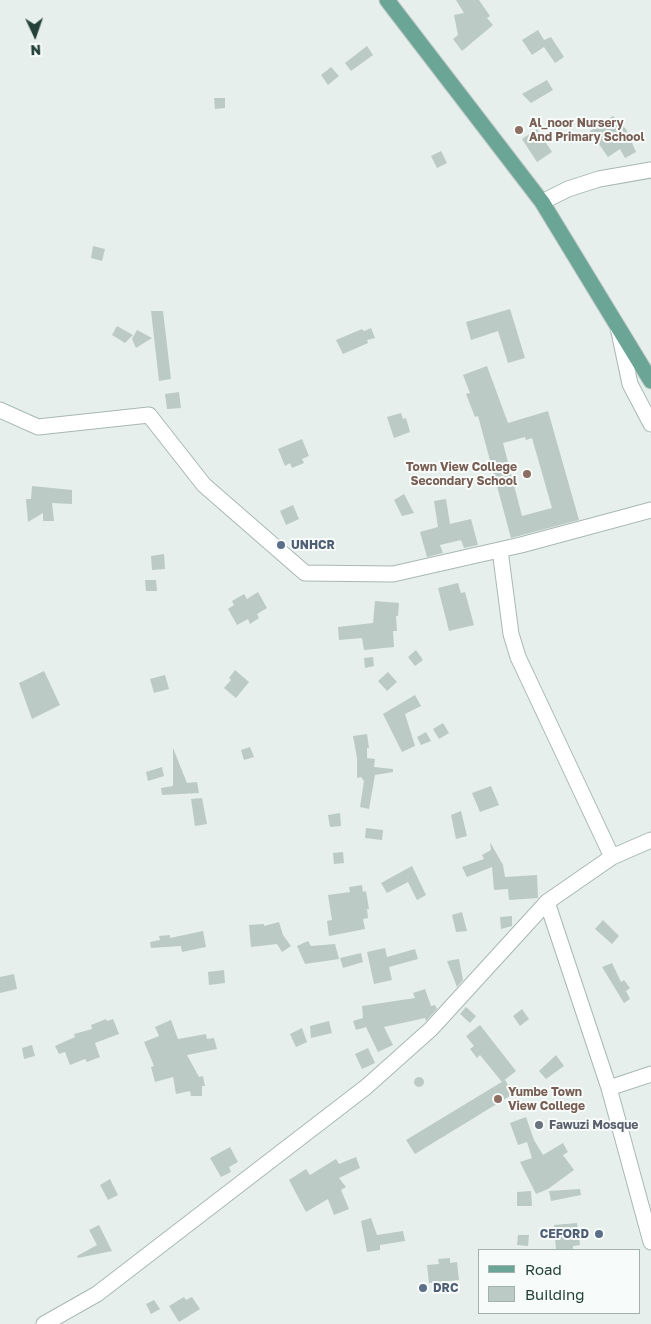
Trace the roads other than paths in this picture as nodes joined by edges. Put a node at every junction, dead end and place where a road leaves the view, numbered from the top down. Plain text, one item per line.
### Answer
1 (386, 0) edge
2 (651, 170) edge
3 (542, 202) junction
4 (618, 327) junction
5 (651, 381) edge
6 (0, 410) edge
7 (651, 424) edge
8 (651, 510) edge
9 (500, 550) junction
10 (651, 840) edge
11 (612, 857) junction
12 (547, 902) junction
13 (651, 1074) edge
14 (609, 1088) junction
15 (651, 1242) edge
16 (44, 1324) edge

1 - 3 main road
2 - 3 street
3 - 4 main road
4 - 5 main road
4 - 7 street
6 - 9 street
8 - 9 street
9 - 11 street
10 - 11 street
11 - 12 street
12 - 14 street
12 - 16 street
13 - 14 street
14 - 15 street

